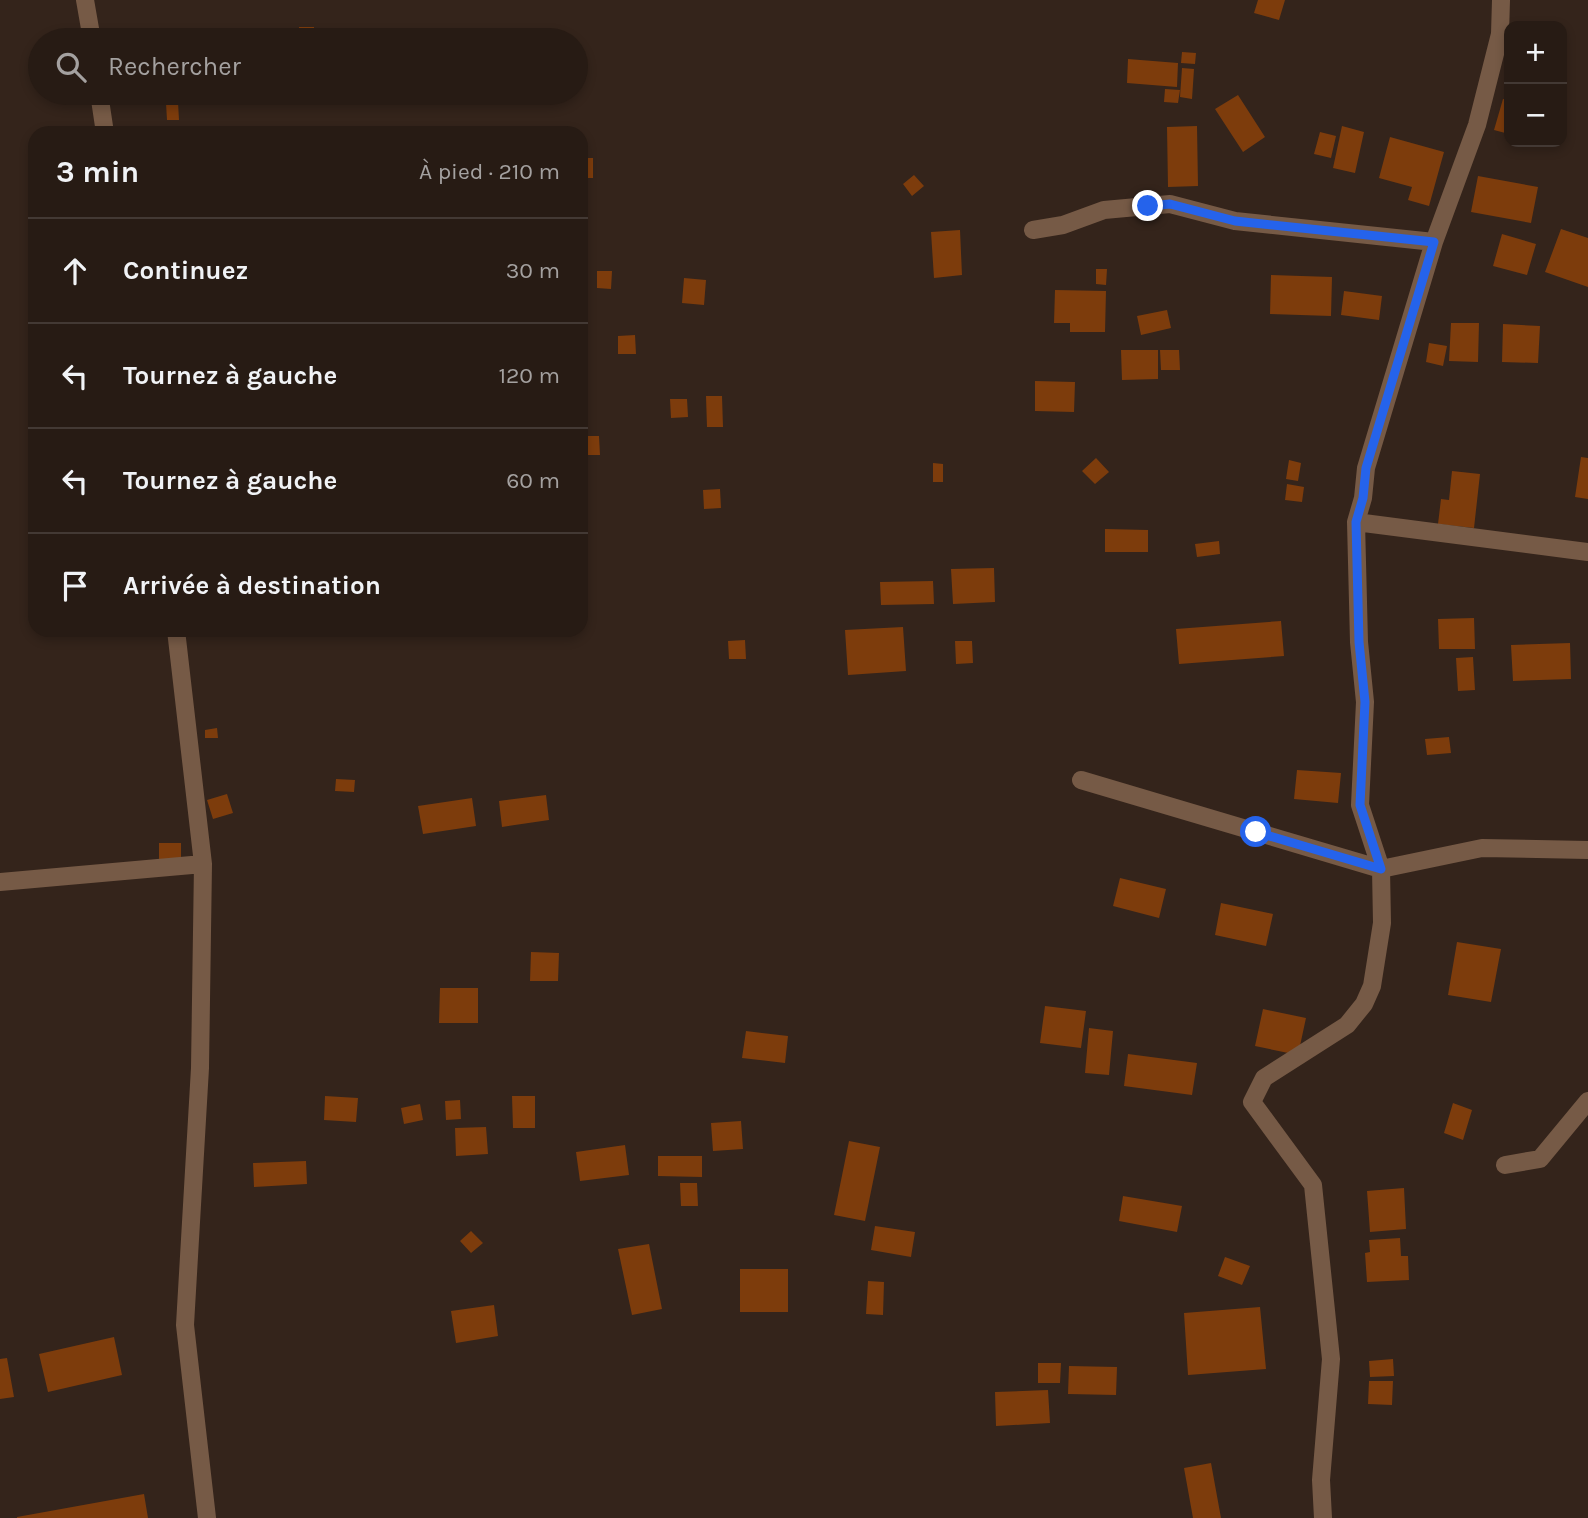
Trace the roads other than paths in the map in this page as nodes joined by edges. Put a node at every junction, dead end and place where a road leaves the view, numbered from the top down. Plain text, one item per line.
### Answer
1 (85, 0) edge
2 (1501, 0) edge
3 (90, 28) edge
4 (101, 105) edge
5 (104, 126) edge
6 (1033, 230) dead end
7 (1434, 242) junction
8 (1356, 522) junction
9 (1588, 552) edge
10 (177, 637) edge
11 (1081, 780) dead end
12 (1588, 850) edge
13 (202, 864) junction
14 (1381, 869) junction
15 (0, 882) edge
16 (1588, 1101) edge
17 (1505, 1166) dead end
18 (207, 1518) edge
19 (1323, 1518) edge

1 - 3 street
2 - 7 street
4 - 5 street
6 - 7 street
7 - 8 street
8 - 9 street
8 - 14 street
10 - 13 street
11 - 14 street
12 - 14 street
13 - 15 street
13 - 18 street
14 - 19 street
16 - 17 street

